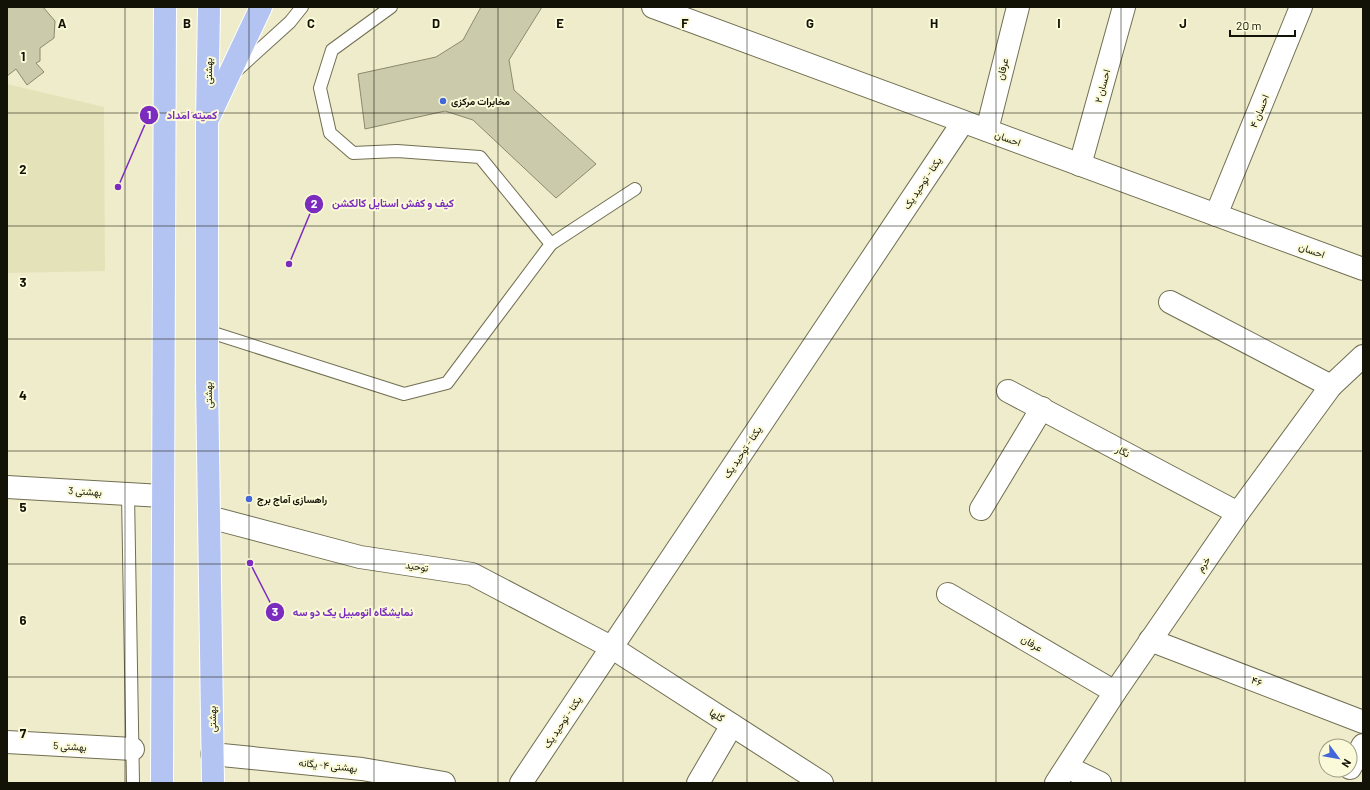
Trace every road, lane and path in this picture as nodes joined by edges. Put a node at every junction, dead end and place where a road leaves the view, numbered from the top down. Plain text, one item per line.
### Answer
1 (165, 7) edge
2 (209, 7) edge
3 (261, 7) edge
4 (302, 7) edge
5 (391, 7) edge
6 (652, 7) edge
7 (1018, 7) edge
8 (1124, 7) edge
9 (1301, 7) edge
10 (226, 80) junction
11 (207, 122) junction
12 (963, 122) junction
13 (987, 130) junction
14 (1080, 165) junction
15 (635, 189) dead end
16 (1216, 215) junction
17 (551, 244) junction
18 (1363, 269) edge
19 (1170, 302) dead end
20 (207, 331) junction
21 (1363, 356) edge
22 (1331, 386) junction
23 (1008, 391) dead end
24 (1042, 408) junction
25 (7, 487) edge
26 (128, 494) junction
27 (162, 496) junction
28 (981, 509) dead end
29 (1238, 513) junction
30 (209, 517) junction
31 (948, 594) dead end
32 (1150, 640) junction
33 (611, 647) junction
34 (1115, 692) junction
35 (1363, 722) edge
36 (732, 725) junction
37 (7, 742) edge
38 (133, 749) junction
39 (212, 754) junction
40 (1062, 775) edge
41 (132, 783) edge
42 (162, 783) edge
43 (213, 783) edge
44 (444, 783) edge
45 (521, 783) edge
46 (698, 783) edge
47 (822, 783) edge
48 (1100, 783) edge

1 - 27 main road
2 - 11 main road, بهشتی
3 - 10 main road
4 - 10 lane
5 - 17 lane
6 - 12 street, احسان
7 - 13 street, عرفان
8 - 14 street, احسان ۲
9 - 16 street, احسان ۴
10 - 11 main road
11 - 20 main road, بهشتی
12 - 13 street, احسان
12 - 33 street, یکتا - توحید یک
13 - 14 street, احسان
14 - 16 street, احسان
15 - 17 lane
16 - 18 street, احسان
17 - 20 lane
19 - 22 street
20 - 30 main road, بهشتی
21 - 22 street, خرم
22 - 29 street, خرم
23 - 24 street, نگار
24 - 28 street
24 - 29 street, نگار
25 - 26 street, بهشتی 3
26 - 27 street, بهشتی 3
26 - 38 lane
27 - 42 main road
29 - 32 street, خرم
30 - 33 street, توحید
30 - 39 main road, بهشتی
31 - 34 street, عرفان
32 - 34 street, خرم
32 - 35 street, ۴۶
33 - 36 street, گلها
33 - 45 street, یکتا - توحید یک
34 - 40 street, خرم
36 - 46 street
36 - 47 street, گلها
37 - 38 street, بهشتی 5
38 - 41 lane
39 - 43 main road, بهشتی
39 - 44 street, بهشتی ۴- یگانه
40 - 48 street

